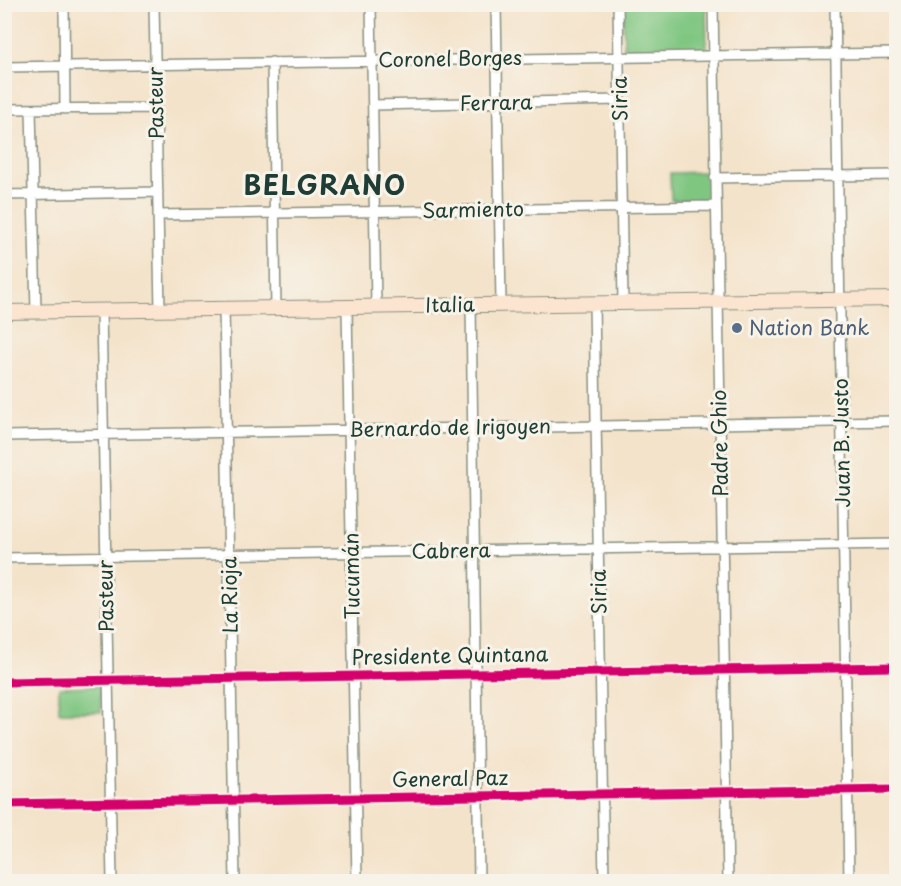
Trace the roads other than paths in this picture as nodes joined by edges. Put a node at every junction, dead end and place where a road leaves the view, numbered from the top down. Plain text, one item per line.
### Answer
1 (64, 4) edge
2 (154, 4) edge
3 (371, 4) edge
4 (496, 4) edge
5 (618, 4) edge
6 (713, 4) edge
7 (835, 4) edge
8 (897, 53) edge
9 (836, 54) junction
10 (713, 55) junction
11 (619, 57) junction
12 (497, 58) junction
13 (372, 60) junction
14 (272, 62) junction
15 (155, 65) junction
16 (65, 66) junction
17 (4, 67) edge
18 (620, 100) junction
19 (498, 103) junction
20 (373, 105) junction
21 (156, 108) junction
22 (31, 109) junction
23 (65, 109) junction
24 (4, 110) edge
25 (897, 175) edge
26 (838, 176) junction
27 (715, 178) junction
28 (158, 192) junction
29 (33, 194) junction
30 (4, 195) edge
31 (716, 206) junction
32 (621, 208) junction
33 (500, 210) junction
34 (375, 212) junction
35 (274, 214) junction
36 (158, 215) junction
37 (897, 298) edge
38 (839, 299) junction
39 (717, 301) junction
40 (623, 302) junction
41 (594, 303) junction
42 (501, 304) junction
43 (471, 305) junction
44 (376, 306) junction
45 (347, 307) junction
46 (225, 308) junction
47 (276, 308) junction
48 (160, 309) junction
49 (101, 310) junction
50 (36, 311) junction
51 (4, 312) edge
52 (897, 421) edge
53 (841, 422) junction
54 (719, 424) junction
55 (596, 426) junction
56 (473, 428) junction
57 (349, 430) junction
58 (227, 432) junction
59 (103, 434) junction
60 (4, 436) edge
61 (897, 544) edge
62 (843, 545) junction
63 (722, 547) junction
64 (598, 549) junction
65 (475, 551) junction
66 (351, 553) junction
67 (229, 555) junction
68 (105, 557) junction
69 (4, 558) edge
70 (897, 667) edge
71 (845, 668) junction
72 (724, 670) junction
73 (600, 672) junction
74 (477, 674) junction
75 (353, 676) junction
76 (231, 678) junction
77 (108, 680) junction
78 (4, 681) edge
79 (897, 789) edge
80 (847, 790) junction
81 (726, 792) junction
82 (602, 794) junction
83 (478, 796) junction
84 (355, 798) junction
85 (234, 800) junction
86 (110, 802) junction
87 (4, 804) edge
88 (112, 882) edge
89 (235, 882) edge
90 (357, 882) edge
91 (480, 882) edge
92 (604, 882) edge
93 (728, 882) edge
94 (849, 882) edge

1 - 16 street
2 - 15 street, Pasteur
3 - 13 street
4 - 12 street
5 - 11 street, Siria
6 - 10 street, Padre Ghio
7 - 9 street, Juan B. Justo
8 - 9 street, Coronel Borges
9 - 10 street, Coronel Borges
9 - 26 street, Juan B. Justo
10 - 11 street, Coronel Borges
10 - 27 street, Padre Ghio
11 - 12 street, Coronel Borges
11 - 18 street, Siria
12 - 13 street, Coronel Borges
12 - 19 street
13 - 14 street, Coronel Borges
13 - 20 street
14 - 15 street, Coronel Borges
14 - 35 street
15 - 16 street, Coronel Borges
15 - 21 street, Pasteur
16 - 17 street, Coronel Borges
16 - 23 street
18 - 19 street, Ferrara
18 - 32 street, Siria
19 - 20 street, Ferrara
19 - 33 street
20 - 34 street
21 - 23 street
21 - 28 street, Pasteur
22 - 23 street
22 - 24 street
22 - 29 street
25 - 26 street
26 - 27 street
26 - 38 street, Juan B. Justo
27 - 31 street, Padre Ghio
28 - 29 street
28 - 36 street, Pasteur
29 - 30 street
29 - 50 street
31 - 32 street, Sarmiento
31 - 39 street, Padre Ghio
32 - 33 street, Sarmiento
32 - 40 street, Siria
33 - 34 street, Sarmiento
33 - 42 street
34 - 35 street, Sarmiento
34 - 44 street
35 - 36 street, Sarmiento
35 - 47 street
36 - 48 street, Pasteur
37 - 38 street, Italia
38 - 39 street, Italia
38 - 53 street, Juan B. Justo
39 - 40 street, Italia
39 - 54 street, Padre Ghio
40 - 41 street, Italia
41 - 42 street, Italia
41 - 55 street, Siria
42 - 43 street, Italia
43 - 44 street, Italia
43 - 56 street
44 - 45 street, Italia
45 - 47 street, Italia
45 - 57 street, Tucumán
46 - 47 street, Italia
46 - 48 street, Italia
46 - 58 street, La Rioja
48 - 49 street, Italia
49 - 50 street, Italia
49 - 59 street, Pasteur
50 - 51 street, Italia
52 - 53 street, Bernardo de Irigoyen
53 - 54 street, Bernardo de Irigoyen
53 - 62 street, Juan B. Justo
54 - 55 street, Bernardo de Irigoyen
54 - 63 street, Padre Ghio
55 - 56 street, Bernardo de Irigoyen
55 - 64 street, Siria
56 - 57 street, Bernardo de Irigoyen
56 - 65 street
57 - 58 street, Bernardo de Irigoyen
57 - 66 street, Tucumán
58 - 59 street, Bernardo de Irigoyen
58 - 67 street, La Rioja
59 - 60 street, Bernardo de Irigoyen
59 - 68 street, Pasteur
61 - 62 street, Cabrera
62 - 63 street, Cabrera
62 - 71 street, Juan B. Justo
63 - 64 street, Cabrera
63 - 72 street, Padre Ghio
64 - 65 street, Cabrera
64 - 73 street, Siria
65 - 66 street, Cabrera
65 - 74 street
66 - 67 street, Cabrera
66 - 75 street, Tucumán
67 - 68 street, Cabrera
67 - 76 street, La Rioja
68 - 69 street, Cabrera
68 - 77 street, Pasteur
70 - 71 street, Presidente Quintana
71 - 72 street, Presidente Quintana
71 - 80 street, Juan B. Justo
72 - 73 street, Presidente Quintana
72 - 81 street, Padre Ghio
73 - 74 street, Presidente Quintana
73 - 82 street, Siria
74 - 75 street, Presidente Quintana
74 - 83 street
75 - 76 street, Presidente Quintana
75 - 84 street, Tucumán
76 - 77 street, Presidente Quintana
76 - 85 street, La Rioja
77 - 78 street, Presidente Quintana
77 - 86 street, Pasteur
79 - 80 street, General Paz
80 - 81 street, General Paz
80 - 94 street, Juan B. Justo
81 - 82 street, General Paz
81 - 93 street, Padre Ghio
82 - 83 street, General Paz
82 - 92 street, Siria
83 - 84 street, General Paz
83 - 91 street
84 - 85 street, General Paz
84 - 90 street, Tucumán
85 - 86 street, General Paz
85 - 89 street, La Rioja
86 - 87 street, General Paz
86 - 88 street, Pasteur

